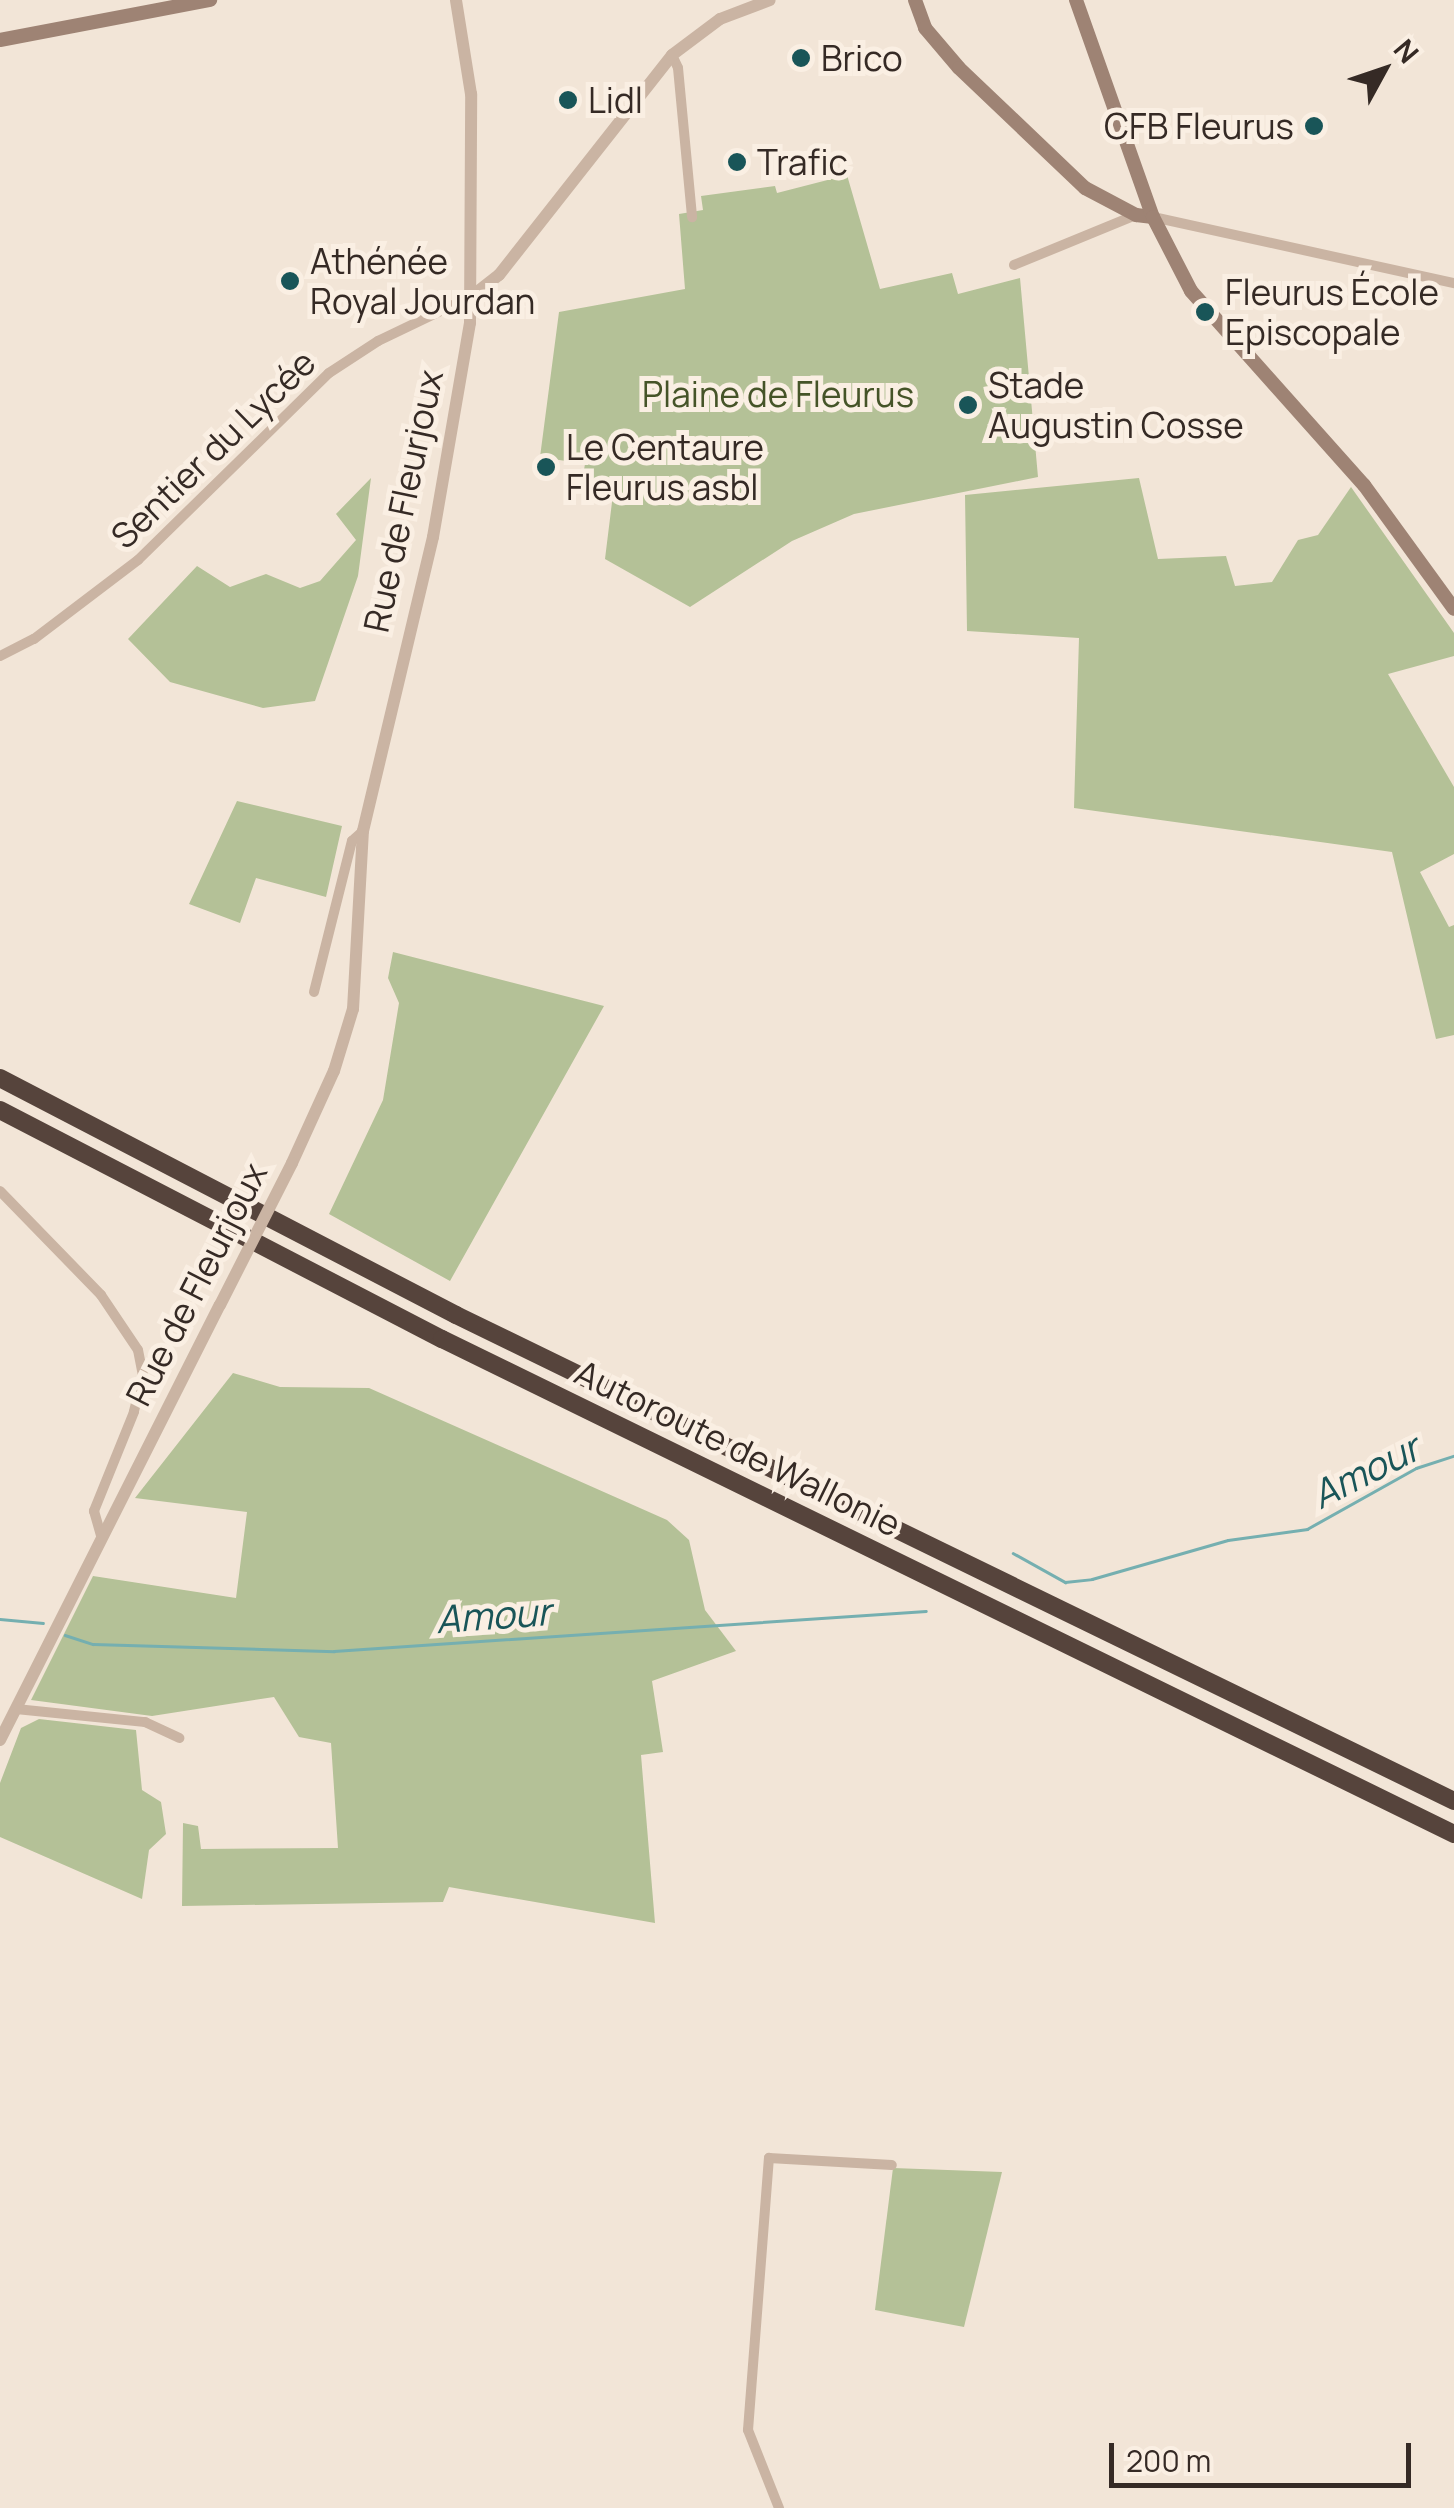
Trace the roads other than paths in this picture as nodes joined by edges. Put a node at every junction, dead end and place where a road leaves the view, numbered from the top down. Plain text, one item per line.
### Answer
1 (210, 0) edge
2 (456, 0) edge
3 (914, 0) edge
4 (1076, 0) edge
5 (764, 1) edge
6 (0, 40) edge
7 (672, 55) junction
8 (1136, 215) junction
9 (692, 216) dead end
10 (1153, 217) junction
11 (1014, 266) dead end
12 (1454, 283) edge
13 (472, 296) junction
14 (1454, 609) edge
15 (0, 656) edge
16 (362, 831) junction
17 (314, 992) dead end
18 (0, 1078) edge
19 (0, 1110) edge
20 (0, 1192) edge
21 (101, 1536) junction
22 (16, 1708) junction
23 (179, 1738) dead end
24 (0, 1740) edge
25 (1454, 1802) edge
26 (1454, 1834) edge
27 (892, 2165) dead end
28 (779, 2508) edge

1 - 6 main road
2 - 13 street, Rue de Fleurjoux
3 - 8 main road
4 - 10 main road
5 - 7 street
7 - 9 street
7 - 13 street
8 - 10 main road
8 - 11 street
10 - 12 street
10 - 14 main road
13 - 15 street, Sentier du Lycée
13 - 16 street, Rue de Fleurjoux
16 - 17 street, Rue de Fleurjoux
16 - 21 street, Rue de Fleurjoux, bridge
18 - 25 highway, Autoroute de Wallonie
19 - 26 highway, Autoroute de Wallonie
20 - 21 street
21 - 22 street, Rue de Fleurjoux
22 - 23 street
22 - 24 street, Rue de Fleurjoux
27 - 28 street

